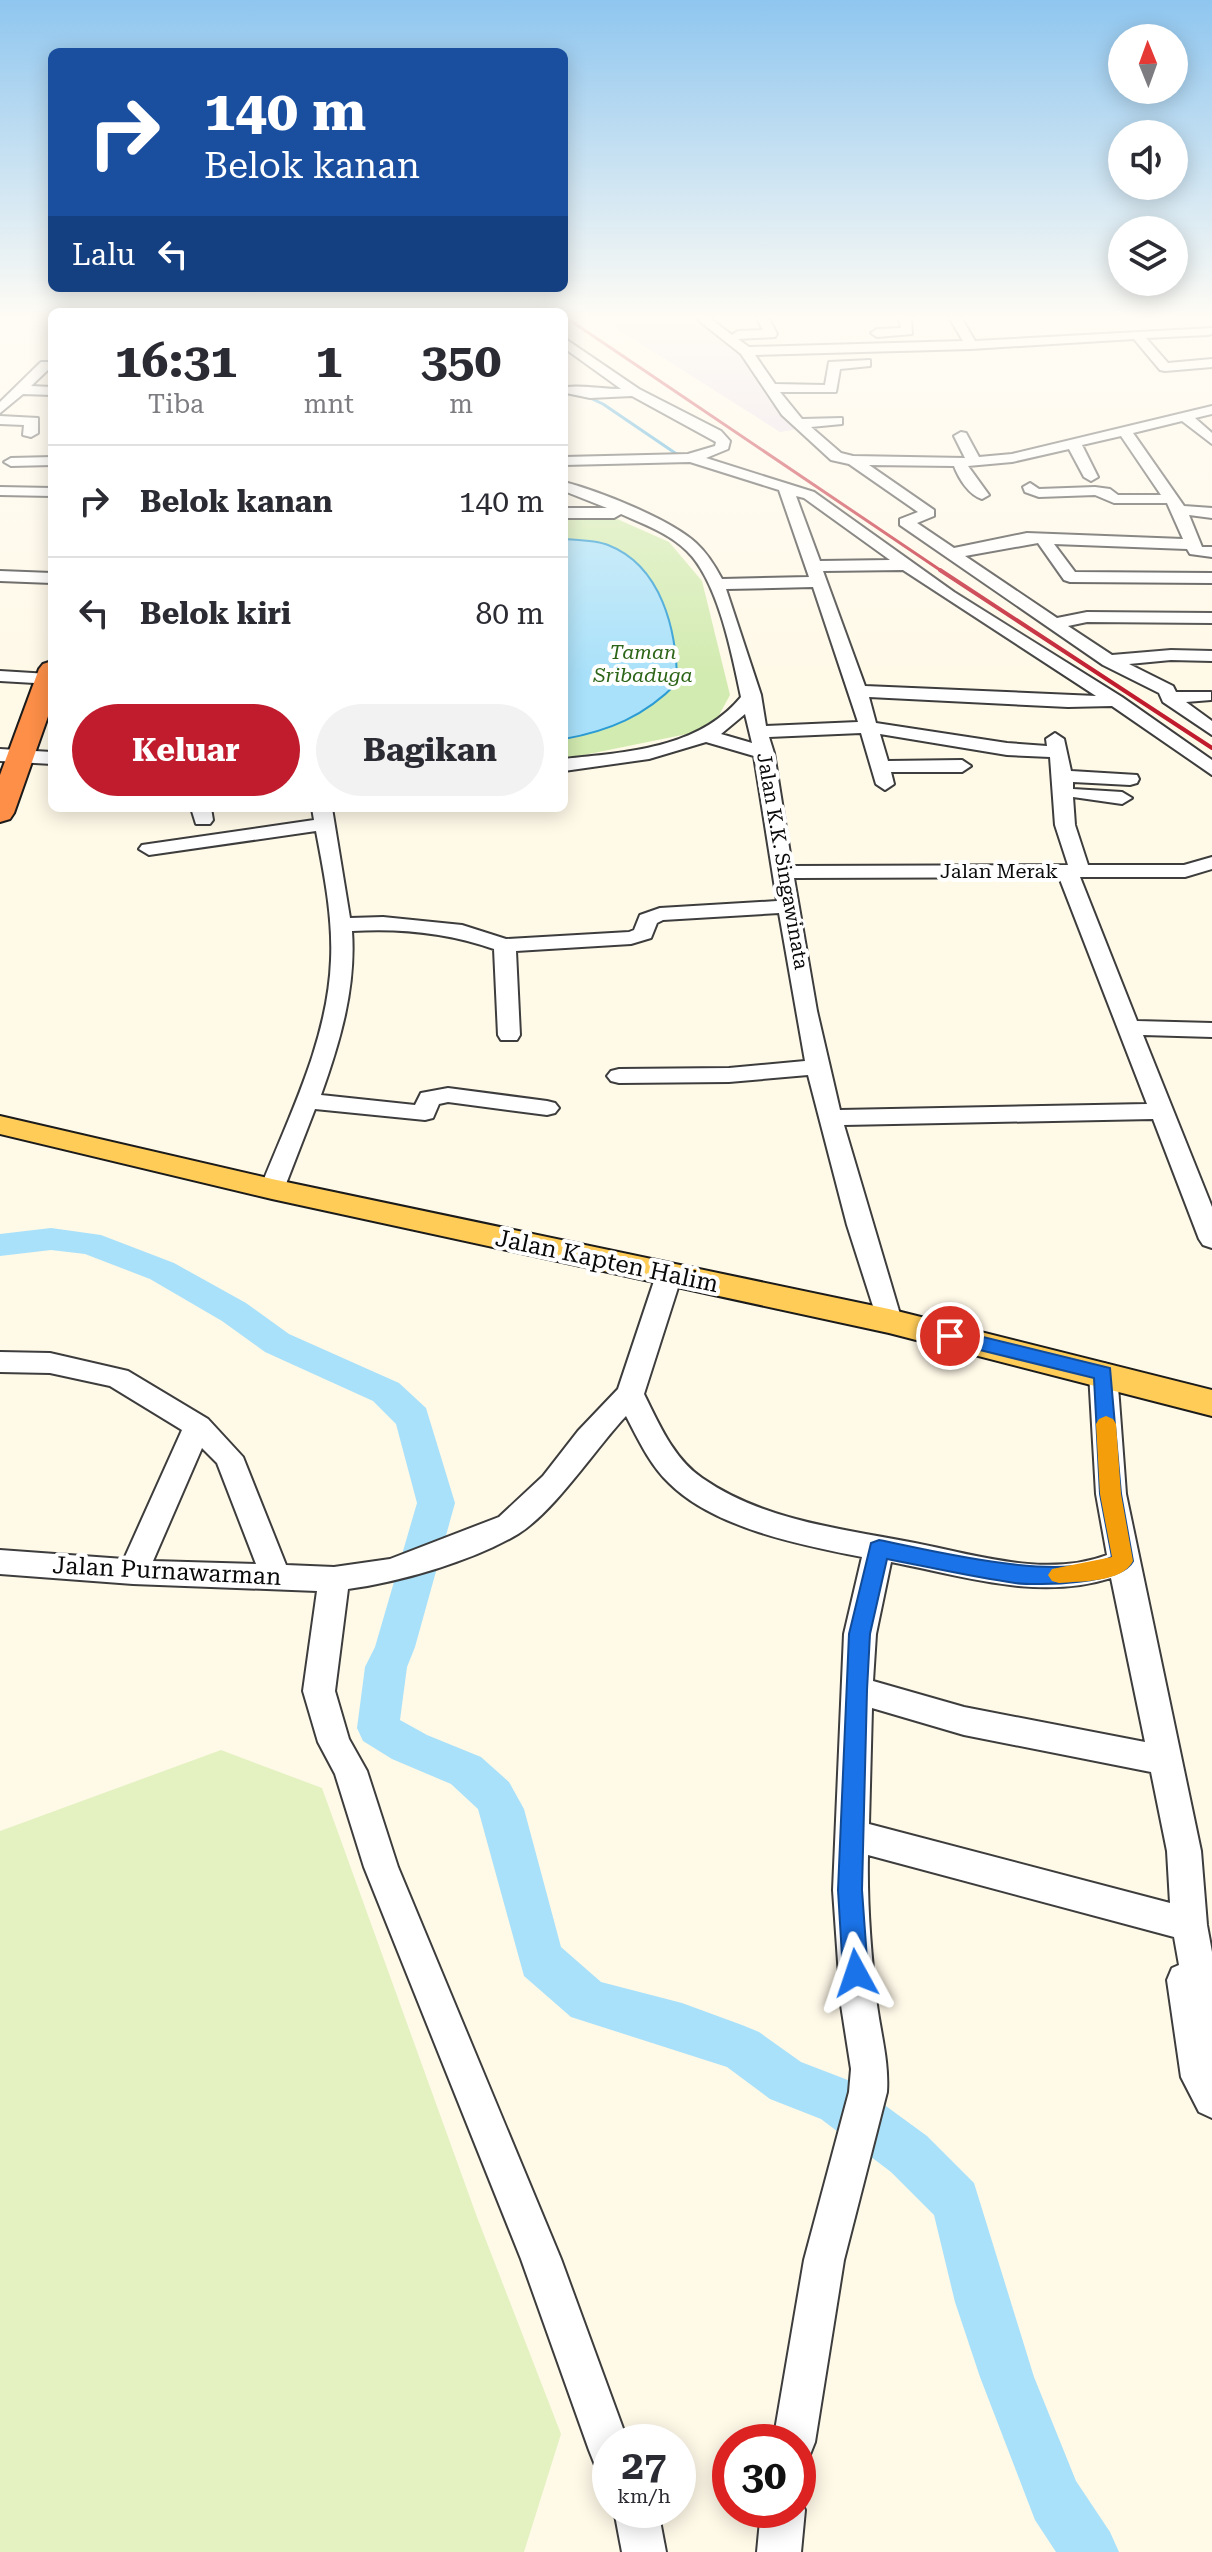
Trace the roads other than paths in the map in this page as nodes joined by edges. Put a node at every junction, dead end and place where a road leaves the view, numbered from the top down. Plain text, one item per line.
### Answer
1 (720, 438) edge
2 (815, 438) edge
3 (961, 438) edge
4 (1097, 438) edge
5 (1130, 438) edge
6 (1074, 444) junction
7 (686, 458) junction
8 (853, 460) junction
9 (48, 461) edge
10 (568, 461) edge
11 (11, 462) dead end
12 (966, 462) junction
13 (1091, 477) dead end
14 (785, 486) junction
15 (1030, 487) dead end
16 (568, 488) edge
17 (0, 491) edge
18 (48, 492) edge
19 (982, 495) dead end
20 (1178, 511) junction
21 (568, 513) edge
22 (626, 513) junction
23 (1212, 513) edge
24 (1212, 524) edge
25 (1042, 538) junction
26 (1191, 544) junction
27 (1212, 552) edge
28 (950, 554) junction
29 (909, 565) junction
30 (816, 574) junction
31 (0, 578) edge
32 (1212, 578) edge
33 (48, 580) edge
34 (717, 584) junction
35 (1212, 618) edge
36 (1056, 623) junction
37 (1212, 656) edge
38 (1109, 661) junction
39 (48, 674) edge
40 (0, 676) edge
41 (48, 678) edge
42 (858, 691) junction
43 (752, 695) junction
44 (1205, 696) dead end
45 (1169, 698) junction
46 (1116, 701) junction
47 (868, 727) junction
48 (1212, 730) edge
49 (706, 736) junction
50 (762, 743) junction
51 (10, 755) edge
52 (48, 758) edge
53 (568, 764) edge
54 (962, 766) dead end
55 (1212, 769) edge
56 (1130, 779) dead end
57 (1064, 785) junction
58 (1122, 798) dead end
59 (0, 813) edge
60 (323, 816) edge
61 (149, 849) dead end
62 (1212, 863) edge
63 (1074, 871) junction
64 (784, 872) junction
65 (790, 906) junction
66 (341, 925) junction
67 (505, 945) junction
68 (1128, 1028) junction
69 (1212, 1030) edge
70 (509, 1035) dead end
71 (817, 1064) junction
72 (619, 1076) dead end
73 (306, 1101) junction
74 (547, 1108) dead end
75 (1161, 1111) junction
76 (832, 1118) junction
77 (0, 1125) edge
78 (272, 1189) junction
79 (1212, 1239) edge
80 (669, 1275) junction
81 (889, 1321) junction
82 (0, 1362) edge
83 (1103, 1373) junction
84 (630, 1394) junction
85 (1212, 1403) edge
86 (198, 1426) junction
87 (879, 1549) junction
88 (1123, 1561) junction
89 (0, 1562) edge
90 (133, 1572) junction
91 (276, 1577) junction
92 (334, 1579) junction
93 (856, 1690) junction
94 (1162, 1760) junction
95 (851, 1835) junction
96 (1183, 1923) junction
97 (1212, 2017) edge
98 (1212, 2099) edge
99 (601, 2424) edge
100 (797, 2424) edge
101 (639, 2528) edge
102 (781, 2528) edge
103 (644, 2552) edge
104 (779, 2552) edge

1 - 7 street
2 - 8 street
3 - 12 street
4 - 6 street
5 - 20 street
6 - 12 street
6 - 13 street
7 - 10 street
7 - 14 street
8 - 12 street
8 - 28 street
9 - 11 street
12 - 19 street
14 - 29 street
14 - 30 street
15 - 20 street
16 - 22 street, Jalan K.K. Singawinata
17 - 18 street
20 - 23 street
20 - 24 street
20 - 26 street
21 - 22 street
22 - 34 street, Jalan K.K. Singawinata
25 - 26 street
25 - 28 street
25 - 32 street
26 - 27 street
28 - 36 street
29 - 30 street
29 - 46 street
30 - 34 street
30 - 42 street
31 - 33 street
34 - 43 street, Jalan K.K. Singawinata
35 - 36 street
36 - 38 street
37 - 38 street
38 - 45 street
39 - 40 street
41 - 51 highway
42 - 46 street
42 - 47 street
43 - 49 street
43 - 50 street, Jalan K.K. Singawinata
44 - 45 street
45 - 48 street
46 - 55 street
47 - 50 street
47 - 54 street
47 - 57 street
49 - 50 street
49 - 53 street
50 - 64 street, Jalan K.K. Singawinata
51 - 52 street
51 - 59 highway
56 - 57 street
57 - 58 street
57 - 63 street
60 - 61 street
60 - 66 street
62 - 63 street, Jalan Merak
63 - 64 street, Jalan Merak
63 - 68 street
64 - 65 street, Jalan K.K. Singawinata
65 - 67 street
65 - 71 street, Jalan K.K. Singawinata
66 - 67 street
66 - 73 street
67 - 70 street
68 - 69 street
68 - 75 street
71 - 72 street
71 - 76 street, Jalan K.K. Singawinata
73 - 74 street
73 - 78 street
75 - 76 street
75 - 79 street
76 - 81 street, Jalan K.K. Singawinata
77 - 78 main road, Jalan Kapten Halim
78 - 80 main road, Jalan Kapten Halim
80 - 81 main road, Jalan Kapten Halim
80 - 84 street
81 - 83 main road, Jalan Kapten Halim
82 - 86 street
83 - 85 main road, Jalan Kapten Halim
83 - 88 street
84 - 87 street
84 - 92 street, Jalan Purnawarman
86 - 90 street
86 - 91 street
87 - 88 street
87 - 93 street
88 - 94 street
89 - 90 street, Jalan Purnawarman
90 - 91 street, Jalan Purnawarman
91 - 92 street, Jalan Purnawarman
92 - 99 street
93 - 94 street
93 - 95 street
94 - 96 street
95 - 96 street
95 - 100 street
96 - 97 street
96 - 98 street
101 - 103 street
102 - 104 street

